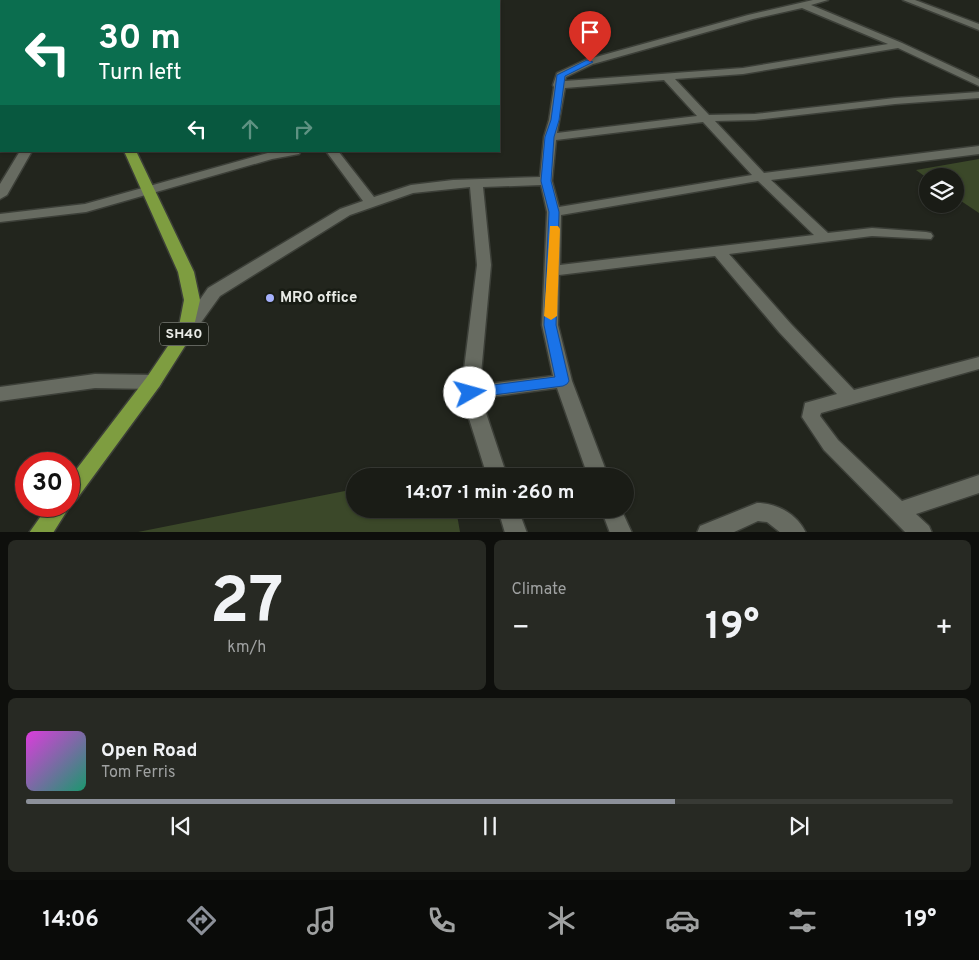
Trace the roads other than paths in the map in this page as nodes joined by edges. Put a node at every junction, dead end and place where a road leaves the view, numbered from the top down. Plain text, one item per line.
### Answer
1 (824, 0) edge
2 (907, 0) edge
3 (803, 5) junction
4 (979, 27) edge
5 (899, 45) junction
6 (668, 78) junction
7 (979, 82) edge
8 (558, 85) junction
9 (979, 95) edge
10 (707, 118) junction
11 (550, 137) junction
12 (979, 150) edge
13 (25, 152) edge
14 (130, 152) edge
15 (291, 152) edge
16 (333, 152) edge
17 (761, 177) junction
18 (546, 181) junction
19 (476, 184) junction
20 (149, 190) junction
21 (0, 195) edge
22 (371, 202) junction
23 (554, 212) junction
24 (0, 218) edge
25 (926, 236) dead end
26 (824, 237) junction
27 (719, 251) junction
28 (552, 271) junction
29 (186, 331) junction
30 (979, 364) edge
31 (563, 381) junction
32 (153, 382) junction
33 (470, 393) junction
34 (0, 394) edge
35 (850, 397) junction
36 (494, 468) edge
37 (595, 468) edge
38 (80, 479) edge
39 (979, 484) edge
40 (899, 511) junction
41 (52, 517) edge
42 (511, 518) edge
43 (615, 518) edge
44 (40, 532) edge
45 (516, 532) edge
46 (621, 532) edge
47 (708, 532) edge
48 (795, 532) edge
49 (921, 532) edge

1 - 3 street
2 - 4 street
3 - 5 street
3 - 8 street
5 - 6 street
5 - 7 street
6 - 8 street
6 - 10 street
8 - 11 street
9 - 10 street
10 - 11 street
10 - 17 street
11 - 18 street
12 - 17 street
13 - 21 street
14 - 20 main road, SH40
15 - 20 street
16 - 22 street
17 - 23 street
17 - 26 street
18 - 19 street
18 - 23 street
19 - 22 street
19 - 33 street
20 - 24 street
20 - 29 main road, SH40
22 - 29 street
23 - 28 street
25 - 26 street
26 - 27 street
27 - 28 street
27 - 35 street
28 - 31 street
29 - 32 main road, SH40
30 - 35 street
31 - 33 street
31 - 37 street
32 - 34 street
32 - 38 main road, SH40
33 - 36 street
35 - 40 street
39 - 40 street
40 - 49 street
41 - 44 main road
42 - 45 street
43 - 46 street
47 - 48 street

